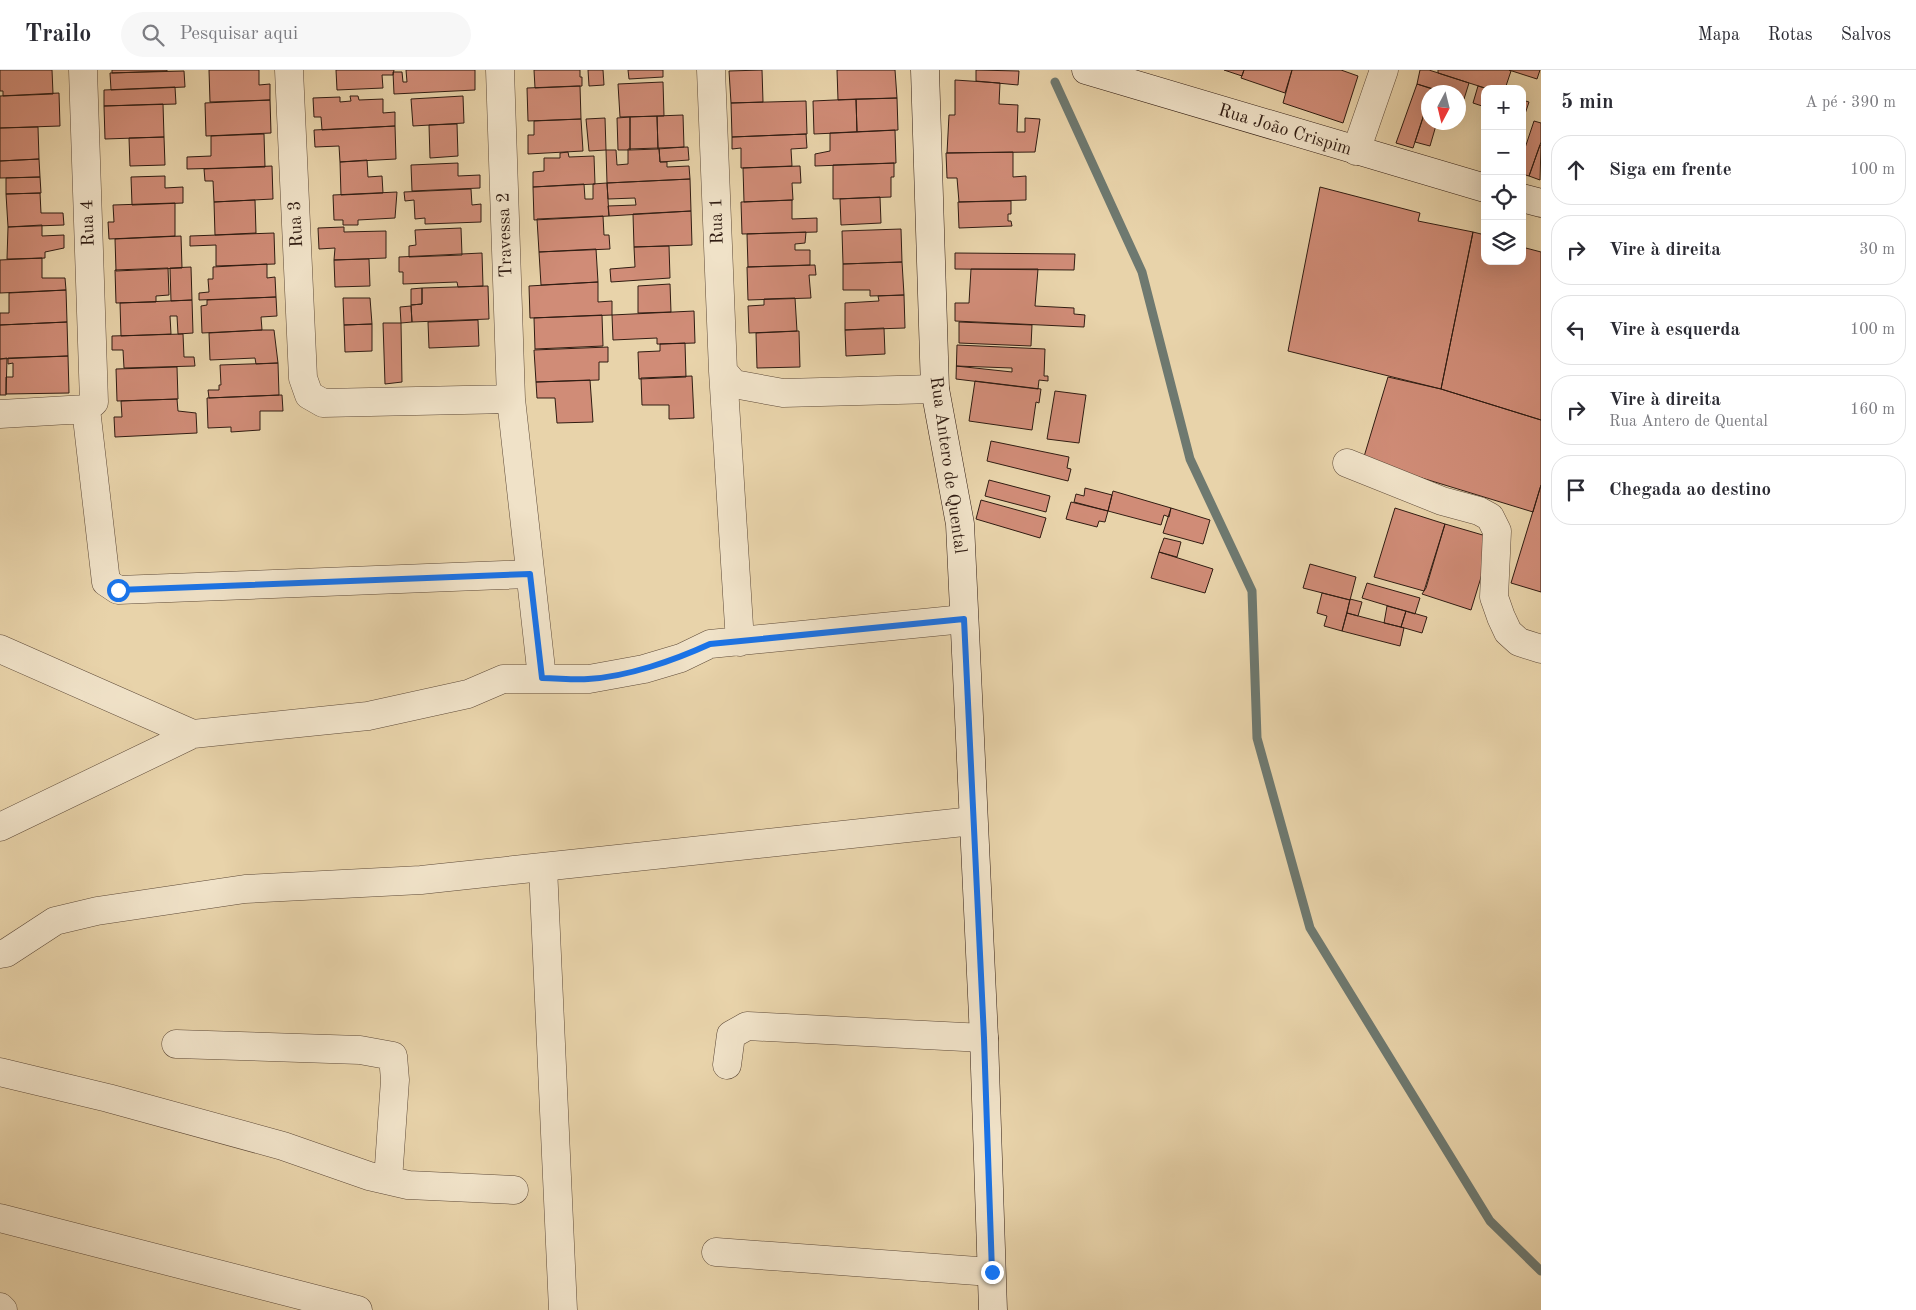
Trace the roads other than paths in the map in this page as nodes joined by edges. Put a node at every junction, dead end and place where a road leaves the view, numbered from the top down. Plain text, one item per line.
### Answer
1 (83, 70) edge
2 (290, 70) edge
3 (500, 70) edge
4 (711, 70) edge
5 (925, 70) edge
6 (1086, 70) edge
7 (1384, 70) edge
8 (1356, 151) junction
9 (1481, 187) edge
10 (1526, 199) edge
11 (1541, 204) edge
12 (723, 371) junction
13 (935, 389) junction
14 (511, 399) junction
15 (86, 409) junction
16 (0, 414) edge
17 (1348, 463) dead end
18 (530, 574) junction
19 (964, 619) junction
20 (740, 642) junction
21 (1541, 648) edge
22 (0, 649) edge
23 (542, 678) junction
24 (193, 734) junction
25 (973, 821) junction
26 (0, 827) edge
27 (543, 867) junction
28 (0, 954) edge
29 (984, 1038) junction
30 (176, 1044) dead end
31 (727, 1065) dead end
32 (0, 1072) edge
33 (388, 1180) junction
34 (514, 1190) dead end
35 (0, 1218) edge
36 (716, 1252) dead end
37 (992, 1272) junction
38 (0, 1307) edge
39 (3, 1310) edge
40 (358, 1310) edge
41 (562, 1310) edge
42 (993, 1310) edge

1 - 15 street, Rua 4
2 - 14 street, Rua 3
3 - 14 street, Travessa 2
4 - 12 street, Rua 1
5 - 13 street, Rua Antero de Quental
6 - 8 street, Rua João Crispim
7 - 8 street
8 - 9 street, Rua João Crispim
10 - 11 street
12 - 13 street
12 - 20 street, Rua 1
13 - 19 street, Rua Antero de Quental
14 - 18 street, Travessa 2
15 - 16 street
15 - 18 street
17 - 21 street
18 - 23 street, Travessa 2
19 - 20 street
19 - 25 street, Rua Antero de Quental
20 - 23 street
22 - 24 street
23 - 24 street
24 - 26 street
25 - 27 street
25 - 29 street, Rua Antero de Quental
27 - 28 street
27 - 41 street
29 - 31 street
29 - 37 street, Rua Antero de Quental
30 - 33 street
32 - 33 street
33 - 34 street
35 - 40 street
36 - 37 street
37 - 42 street, Rua Antero de Quental
38 - 39 street

